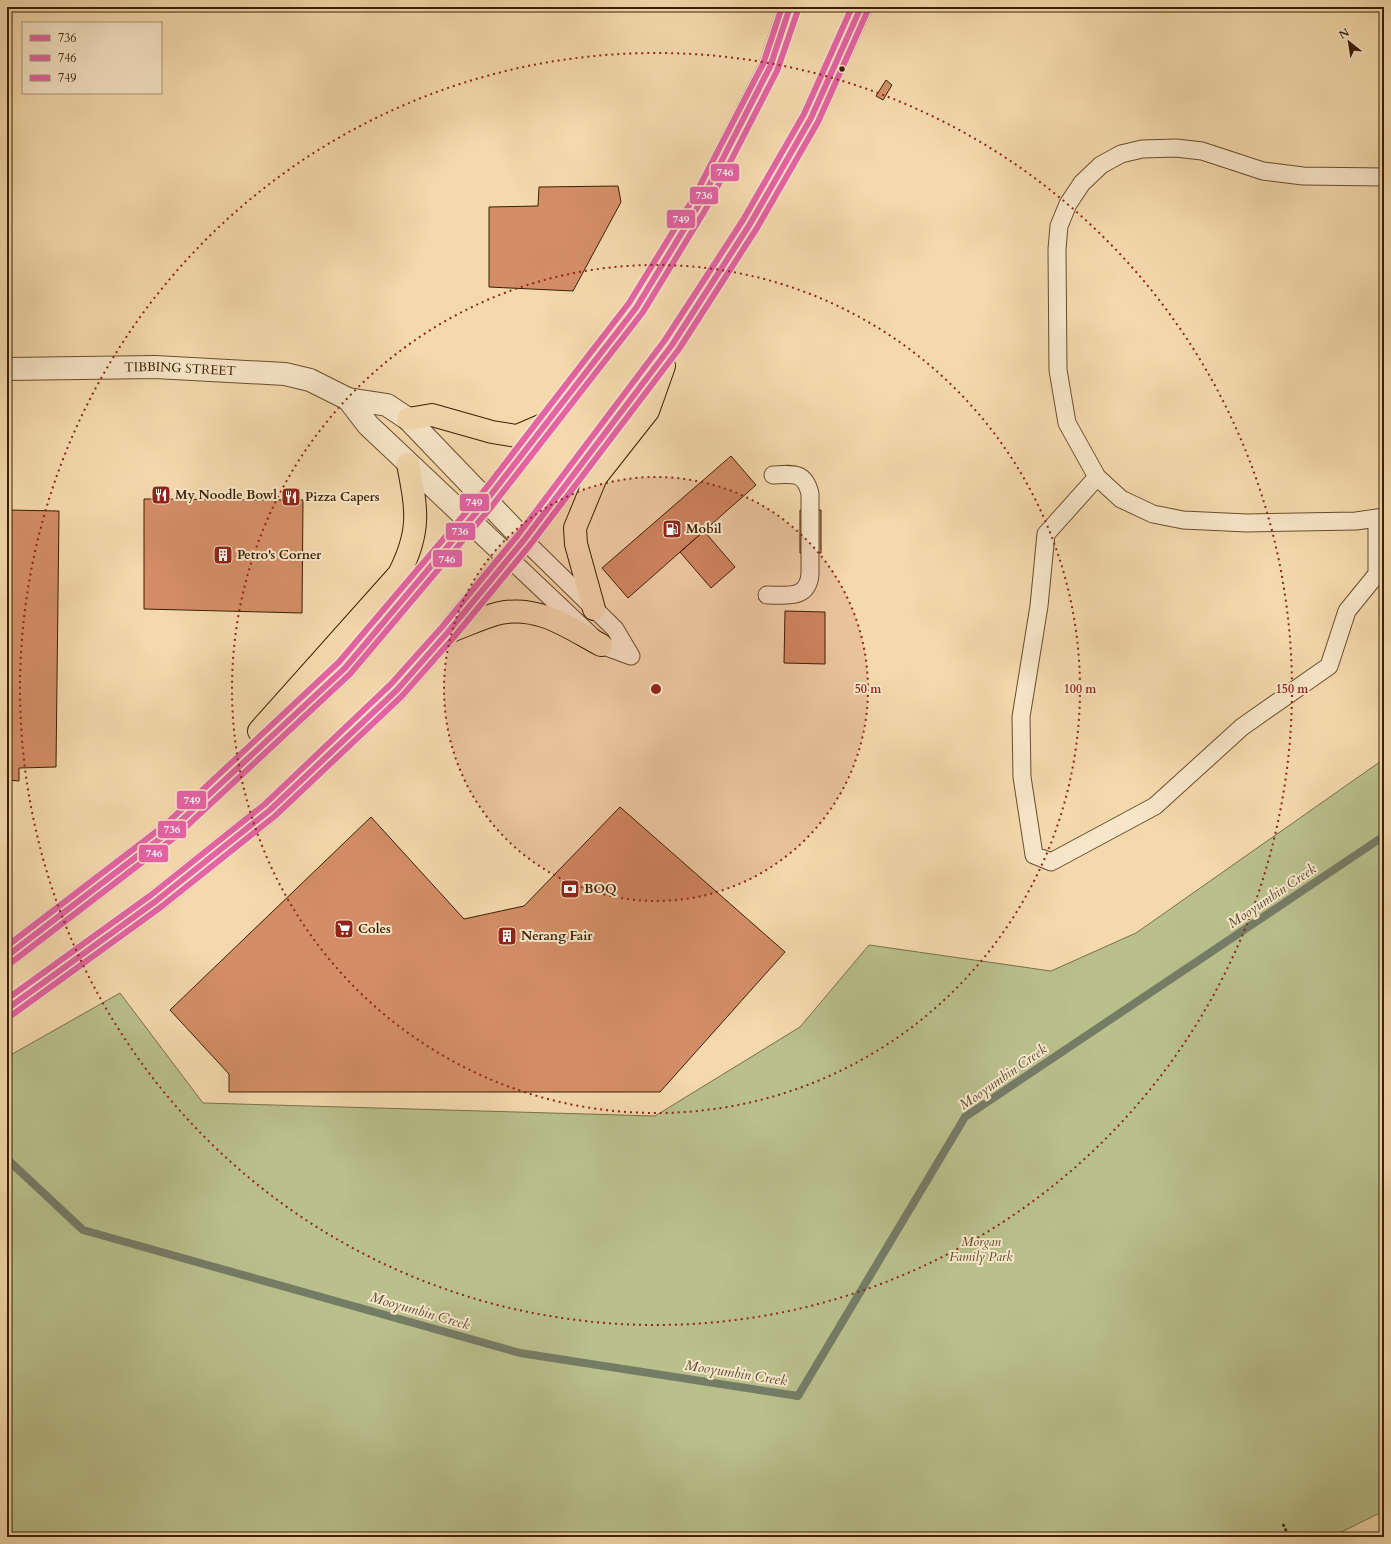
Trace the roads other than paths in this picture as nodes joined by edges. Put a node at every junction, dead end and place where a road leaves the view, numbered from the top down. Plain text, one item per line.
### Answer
1 (790, 7) edge
2 (861, 7) edge
3 (1384, 177) edge
4 (672, 345) junction
5 (7, 369) edge
6 (348, 399) junction
7 (408, 419) junction
8 (547, 424) junction
9 (408, 464) junction
10 (773, 475) dead end
11 (1097, 477) junction
12 (486, 501) junction
13 (1381, 518) edge
14 (469, 521) junction
15 (524, 540) junction
16 (509, 558) junction
17 (767, 595) dead end
18 (594, 608) junction
19 (448, 632) junction
20 (601, 645) junction
21 (170, 831) junction
22 (7, 956) edge
23 (7, 1009) edge

1 - 8 main road
2 - 4 main road
3 - 11 lane
4 - 15 main road
4 - 18 main road
5 - 6 street, TIBBING STREET
6 - 7 street, TIBBING STREET
6 - 9 street, TIBBING STREET
7 - 8 main road
7 - 12 street, TIBBING STREET
8 - 12 main road
9 - 14 street, TIBBING STREET
9 - 21 main road
10 - 17 lane
11 - 13 lane
11 - 13 lane
12 - 14 main road
12 - 15 street, TIBBING STREET
14 - 16 street, TIBBING STREET
14 - 21 main road
15 - 16 main road
15 - 18 lane
16 - 19 main road
16 - 20 lane
18 - 20 lane
19 - 20 main road
19 - 23 main road
21 - 22 main road

